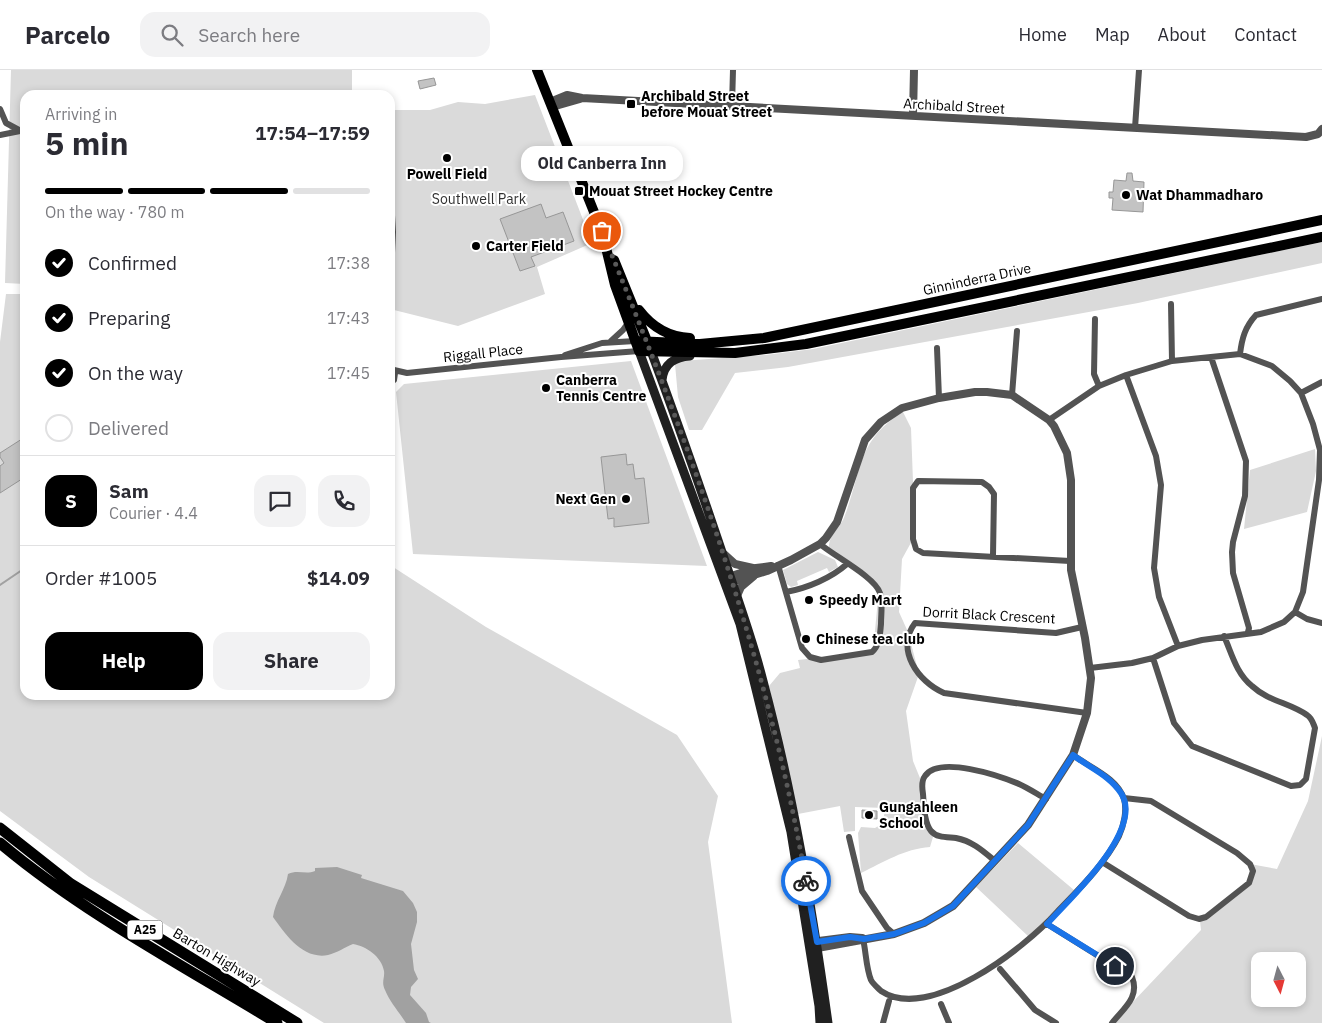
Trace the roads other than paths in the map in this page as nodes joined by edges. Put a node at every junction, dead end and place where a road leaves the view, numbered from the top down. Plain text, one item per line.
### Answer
1 (537, 70) edge
2 (733, 70) edge
3 (914, 70) edge
4 (1139, 70) edge
5 (551, 105) junction
6 (732, 106) junction
7 (0, 109) edge
8 (912, 116) junction
9 (1135, 128) junction
10 (20, 129) edge
11 (1322, 129) edge
12 (20, 130) edge
13 (0, 135) edge
14 (1322, 220) edge
15 (602, 231) junction
16 (1322, 237) edge
17 (1322, 300) edge
18 (632, 302) junction
19 (1171, 304) dead end
20 (1095, 319) dead end
21 (628, 323) junction
22 (1017, 331) dead end
23 (788, 333) junction
24 (635, 341) junction
25 (610, 342) junction
26 (649, 347) junction
27 (937, 348) dead end
28 (639, 351) junction
29 (711, 354) junction
30 (1240, 354) junction
31 (561, 357) junction
32 (1211, 357) junction
33 (1172, 361) junction
34 (395, 369) edge
35 (407, 373) junction
36 (1126, 375) junction
37 (395, 380) edge
38 (662, 380) junction
39 (1322, 382) edge
40 (1099, 386) junction
41 (1301, 393) junction
42 (1012, 395) junction
43 (939, 398) junction
44 (1051, 423) junction
45 (1321, 450) edge
46 (820, 544) junction
47 (724, 554) junction
48 (993, 556) junction
49 (1070, 561) junction
50 (847, 564) junction
51 (778, 565) junction
52 (756, 571) junction
53 (728, 580) junction
54 (786, 592) junction
55 (737, 596) junction
56 (1295, 612) junction
57 (1322, 623) edge
58 (1082, 628) junction
59 (1248, 632) junction
60 (1224, 636) junction
61 (1178, 646) junction
62 (1153, 658) junction
63 (1090, 668) junction
64 (1087, 713) junction
65 (1073, 755) junction
66 (1124, 798) junction
67 (1046, 799) junction
68 (0, 828) edge
69 (850, 837) dead end
70 (0, 843) edge
71 (995, 860) junction
72 (1102, 862) junction
73 (1047, 924) junction
74 (894, 934) junction
75 (864, 939) junction
76 (813, 946) junction
77 (1000, 969) junction
78 (979, 983) dead end
79 (949, 1000) dead end
80 (889, 1001) junction
81 (941, 1004) junction
82 (902, 1006) dead end
83 (934, 1006) dead end
84 (277, 1023) edge
85 (297, 1023) edge
86 (820, 1023) edge
87 (828, 1023) edge
88 (883, 1023) edge
89 (949, 1023) edge
90 (1056, 1023) edge
91 (1112, 1023) edge

1 - 5 main road
2 - 6 street
3 - 8 street
4 - 9 street
5 - 6 street, Archibald Street
5 - 15 main road
6 - 8 street, Archibald Street
7 - 10 street
8 - 9 street, Archibald Street
9 - 11 street, Archibald Street
12 - 13 street
14 - 23 main road, Ginninderra Drive
15 - 18 main road
15 - 21 main road
16 - 29 main road, Ginninderra Drive
17 - 30 street
18 - 23 main road
18 - 26 main road
19 - 33 street
20 - 40 street
21 - 24 main road
21 - 25 street, Riggall Place
22 - 42 street
23 - 26 main road, Ginninderra Drive
24 - 25 street, Riggall Place
24 - 26 main road, Ginninderra Drive
24 - 28 main road
25 - 31 street, Riggall Place
26 - 28 main road, Ginninderra Drive
26 - 29 main road, Ginninderra Drive
26 - 38 main road
27 - 43 street
28 - 31 street, Riggall Place
28 - 53 main road
29 - 38 main road
30 - 32 street
30 - 41 street
31 - 35 street, Riggall Place
32 - 33 street
32 - 59 street
33 - 36 street
34 - 35 street, Riggall Place
35 - 37 street, Riggall Place
36 - 40 street
36 - 61 street
38 - 47 main road
39 - 41 street
40 - 44 street
41 - 45 street
42 - 43 street
42 - 44 street
43 - 46 street
44 - 49 street
45 - 56 street
46 - 50 street
46 - 51 street
47 - 52 street
47 - 53 main road
48 - 48 street
48 - 49 street
49 - 58 street
50 - 54 street
50 - 54 street
51 - 52 street
51 - 54 street
52 - 53 street
52 - 55 street
53 - 55 main road
53 - 76 main road
55 - 76 main road
56 - 57 street
56 - 59 street
58 - 63 street
58 - 64 street, Dorrit Black Crescent
59 - 60 street
60 - 61 street
60 - 62 street
61 - 62 street
62 - 63 street
63 - 64 street
64 - 65 street
65 - 66 street
65 - 67 street
66 - 72 street
66 - 72 street
67 - 71 street
67 - 71 street
68 - 85 highway, Barton Highway / A25
69 - 74 street
70 - 84 highway, Barton Highway / A25
71 - 74 street
72 - 73 street
73 - 77 street
73 - 91 street
74 - 75 street
75 - 76 street
75 - 80 street
76 - 86 main road
76 - 87 main road
77 - 78 street
77 - 90 street
79 - 81 street
80 - 82 street
80 - 88 street
81 - 83 street
81 - 89 street

